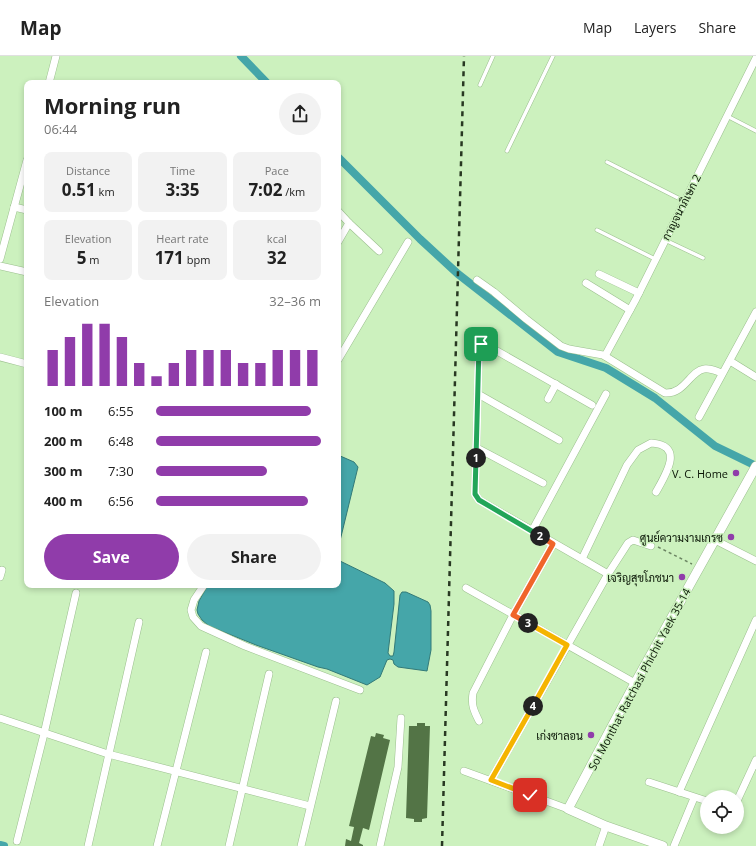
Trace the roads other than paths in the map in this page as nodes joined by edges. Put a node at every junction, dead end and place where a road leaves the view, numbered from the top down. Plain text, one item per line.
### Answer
1 (56, 56) edge
2 (493, 56) edge
3 (553, 56) edge
4 (756, 58) edge
5 (50, 80) edge
6 (480, 85) dead end
7 (727, 116) junction
8 (756, 131) edge
9 (507, 151) dead end
10 (607, 162) dead end
11 (24, 171) edge
12 (684, 201) junction
13 (14, 207) junction
14 (24, 209) edge
15 (341, 214) edge
16 (349, 223) junction
17 (597, 230) dead end
18 (341, 237) edge
19 (664, 240) junction
20 (408, 242) dead end
21 (379, 251) dead end
22 (702, 258) dead end
23 (0, 259) edge
24 (655, 259) junction
25 (0, 266) edge
26 (24, 271) edge
27 (599, 274) dead end
28 (477, 280) dead end
29 (586, 283) dead end
30 (639, 293) junction
31 (630, 310) junction
32 (756, 312) edge
33 (341, 355) edge
34 (605, 356) junction
35 (0, 357) edge
36 (730, 361) junction
37 (24, 363) edge
38 (722, 372) junction
39 (756, 377) edge
40 (556, 384) junction
41 (478, 394) junction
42 (606, 394) dead end
43 (548, 399) dead end
44 (592, 405) dead end
45 (699, 417) dead end
46 (559, 440) dead end
47 (477, 448) junction
48 (753, 470) edge
49 (543, 483) dead end
50 (656, 492) dead end
51 (532, 531) junction
52 (715, 540) junction
53 (553, 544) junction
54 (651, 545) road end
55 (582, 559) junction
56 (756, 561) edge
57 (608, 574) junction
58 (202, 588) edge
59 (466, 588) dead end
60 (76, 593) dead end
61 (513, 615) junction
62 (756, 620) edge
63 (139, 622) dead end
64 (567, 645) junction
65 (206, 652) dead end
66 (270, 674) dead end
67 (635, 683) junction
68 (360, 690) dead end
69 (336, 701) dead end
70 (0, 718) edge
71 (401, 718) dead end
72 (479, 721) dead end
73 (44, 734) junction
74 (108, 754) junction
75 (756, 760) edge
76 (464, 771) dead end
77 (176, 772) junction
78 (491, 780) junction
79 (649, 782) dead end
80 (242, 788) junction
81 (742, 790) edge
82 (679, 792) junction
83 (694, 798) junction
84 (700, 800) edge
85 (310, 806) junction
86 (568, 809) junction
87 (606, 826) junction
88 (17, 841) dead end
89 (88, 846) edge
90 (157, 846) edge
91 (229, 846) edge
92 (301, 846) edge
93 (380, 846) edge
94 (599, 846) edge
95 (663, 846) edge
96 (674, 846) edge

1 - 5 street
2 - 6 lane
3 - 9 lane
4 - 7 street, กาญจนาภิเษก 2
7 - 8 lane
7 - 12 street, กาญจนาภิเษก 2
10 - 12 lane
11 - 13 street
12 - 19 street, กาญจนาภิเษก 2
13 - 14 street
13 - 23 street
15 - 16 street
16 - 18 street
16 - 21 street
17 - 24 lane
19 - 22 lane
19 - 24 street, กาญจนาภิเษก 2
20 - 33 street
24 - 30 street, กาญจนาภิเษก 2
25 - 26 street
27 - 30 street
28 - 34 street
29 - 31 street
30 - 31 street, กาญจนาภิเษก 2
31 - 34 street, กาญจนาภิเษก 2
32 - 36 street
34 - 38 street
35 - 37 street
36 - 38 street
36 - 39 street
38 - 45 street
40 - 41 street
40 - 43 street
40 - 44 street
41 - 46 street
41 - 47 street
42 - 51 street
47 - 49 street
47 - 51 street
48 - 52 street, Soi Monthat Ratchasi Phichit Yaek 35-14
50 - 55 street
51 - 53 street
52 - 56 street
52 - 67 street, Soi Monthat Ratchasi Phichit Yaek 35-14
53 - 55 street
53 - 61 street
54 - 57 street
55 - 57 street
57 - 64 street
58 - 68 street
59 - 61 street
60 - 73 street
61 - 64 street
61 - 72 street
62 - 82 street
63 - 74 street
64 - 67 street
64 - 78 street
65 - 77 street
66 - 80 street
67 - 86 street, Soi Monthat Ratchasi Phichit Yaek 35-14
69 - 85 street
70 - 73 street
71 - 93 street
73 - 74 street
73 - 88 street
74 - 77 street
74 - 89 street
75 - 81 street
76 - 78 street
77 - 80 street
77 - 90 street
78 - 86 street
79 - 82 street
80 - 85 street
80 - 91 street
82 - 83 street
83 - 84 street
83 - 96 street
85 - 92 street
86 - 87 street
87 - 94 street
87 - 95 street

